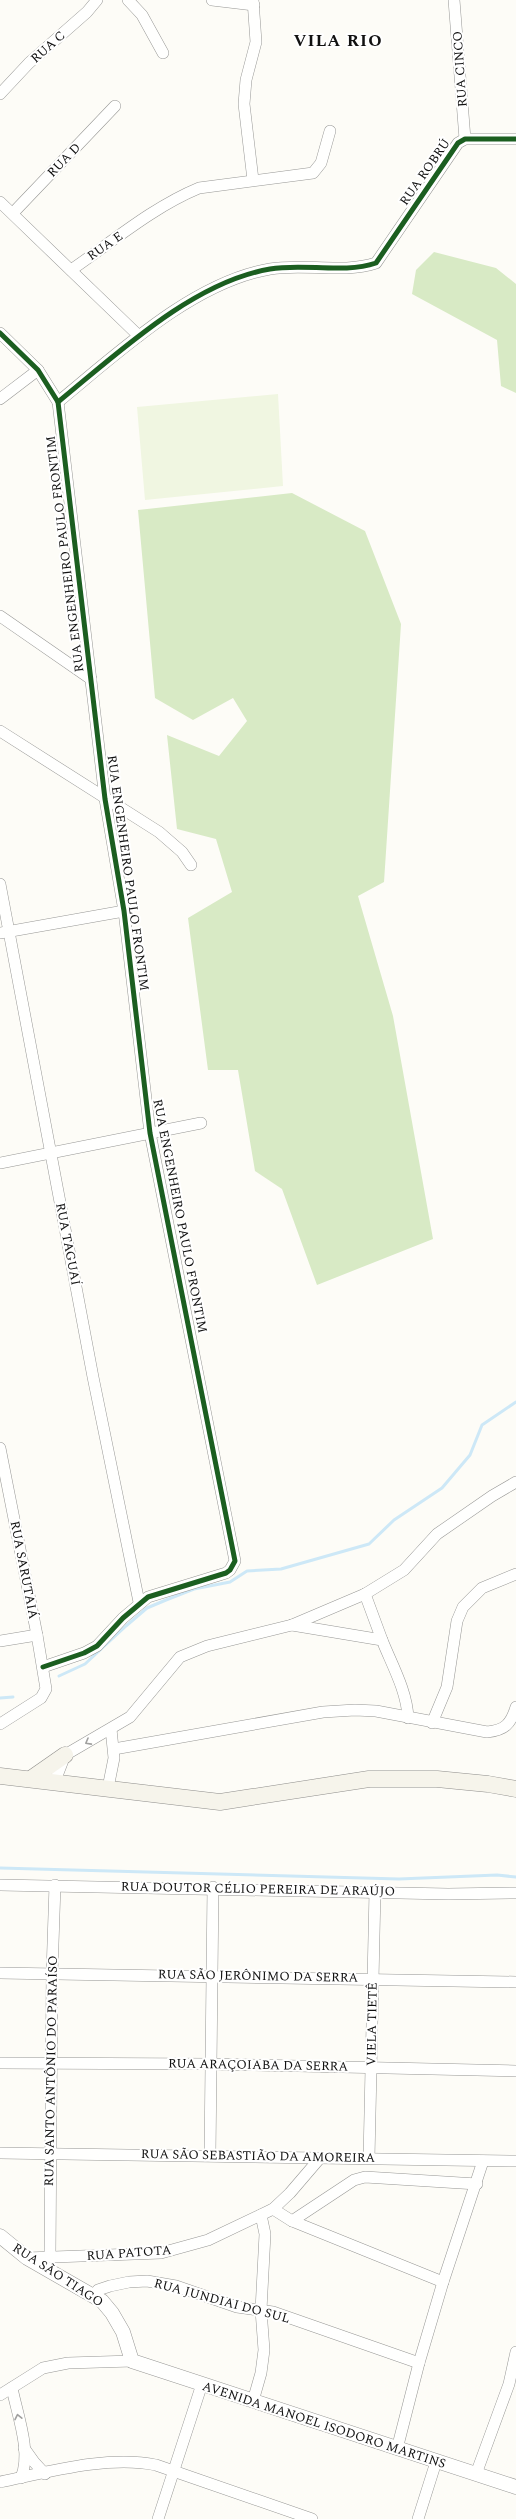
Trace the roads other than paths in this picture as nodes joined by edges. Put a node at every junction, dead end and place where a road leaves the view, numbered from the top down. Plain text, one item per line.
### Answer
1 (97, 0) edge
2 (128, 0) edge
3 (212, 0) edge
4 (454, 0) edge
5 (253, 2) edge
6 (163, 53) dead end
7 (0, 94) edge
8 (115, 106) dead end
9 (330, 131) dead end
10 (465, 139) junction
11 (516, 139) edge
12 (253, 180) junction
13 (0, 202) edge
14 (13, 213) junction
15 (71, 270) junction
16 (0, 333) edge
17 (139, 336) junction
18 (38, 370) junction
19 (0, 399) edge
20 (58, 402) junction
21 (0, 616) edge
22 (91, 679) junction
23 (0, 731) edge
24 (106, 799) junction
25 (191, 865) dead end
26 (0, 884) edge
27 (124, 911) junction
28 (4, 932) edge
29 (201, 1123) dead end
30 (150, 1133) junction
31 (50, 1152) junction
32 (0, 1163) edge
33 (0, 1448) edge
34 (516, 1482) edge
35 (516, 1574) edge
36 (365, 1594) junction
37 (139, 1602) junction
38 (292, 1625) junction
39 (37, 1635) junction
40 (382, 1640) junction
41 (0, 1641) edge
42 (43, 1667) junction
43 (516, 1706) edge
44 (408, 1718) junction
45 (432, 1723) junction
46 (0, 1724) edge
47 (111, 1729) junction
48 (114, 1749) junction
49 (65, 1755) junction
50 (0, 1776) edge
51 (32, 1778) junction
52 (55, 1781) junction
53 (108, 1788) junction
54 (516, 1789) edge
55 (0, 1885) edge
56 (55, 1885) junction
57 (213, 1887) junction
58 (375, 1891) junction
59 (516, 1893) edge
60 (0, 1973) edge
61 (52, 1973) junction
62 (212, 1976) junction
63 (373, 1978) junction
64 (516, 1982) edge
65 (0, 2063) edge
66 (51, 2063) junction
67 (211, 2064) junction
68 (371, 2067) junction
69 (516, 2071) edge
70 (0, 2153) edge
71 (516, 2153) edge
72 (50, 2154) junction
73 (210, 2155) junction
74 (320, 2158) junction
75 (369, 2158) junction
76 (489, 2161) junction
77 (516, 2161) edge
78 (477, 2184) junction
79 (272, 2209) junction
80 (262, 2215) junction
81 (292, 2221) junction
82 (0, 2236) edge
83 (50, 2257) junction
84 (27, 2258) junction
85 (443, 2282) junction
86 (94, 2295) junction
87 (261, 2310) junction
88 (516, 2352) edge
89 (132, 2361) junction
90 (419, 2363) junction
91 (202, 2384) junction
92 (512, 2385) edge
93 (12, 2388) junction
94 (0, 2395) edge
95 (253, 2401) junction
96 (24, 2446) junction
97 (397, 2449) junction
98 (436, 2462) junction
99 (174, 2471) junction
100 (45, 2474) junction
101 (476, 2474) junction
102 (21, 2478) junction
103 (0, 2482) edge
104 (516, 2487) edge
105 (158, 2519) edge
106 (312, 2519) edge
107 (418, 2519) edge

1 - 7 street, RUA C
2 - 6 street
3 - 5 street
4 - 10 street, RUA CINCO
5 - 12 street
8 - 14 street, RUA D
9 - 12 street, RUA E
10 - 11 street, RUA ROBRÚ
10 - 17 street, RUA ROBRÚ
12 - 15 street, RUA E
13 - 14 street
14 - 15 street
15 - 17 street
16 - 18 street, RUA ENGENHEIRO PAULO FRONTIM
17 - 20 street
18 - 19 street
18 - 20 street, RUA ENGENHEIRO PAULO FRONTIM
20 - 22 street, RUA ENGENHEIRO PAULO FRONTIM
21 - 22 street
22 - 24 street, RUA ENGENHEIRO PAULO FRONTIM
23 - 24 street
24 - 25 street
24 - 27 street, RUA ENGENHEIRO PAULO FRONTIM
26 - 28 street, RUA TAGUAÍ
27 - 28 street
27 - 30 street, RUA ENGENHEIRO PAULO FRONTIM
28 - 31 street, RUA TAGUAÍ
29 - 30 street
30 - 31 street
30 - 37 street, RUA ENGENHEIRO PAULO FRONTIM
31 - 32 street
31 - 37 street, RUA TAGUAÍ
33 - 39 street, RUA SARUTAIÁ
34 - 36 street
35 - 45 street
36 - 38 street
36 - 40 street
37 - 42 street
38 - 40 street
38 - 47 street
39 - 41 street
39 - 42 street, RUA SARUTAIÁ
40 - 44 street
42 - 46 street, RUA SARUTAIÁ
43 - 45 street
44 - 45 street
44 - 48 street
47 - 48 street
47 -> 49 street
48 - 53 street
49 - 51 main road
49 - 52 street
50 - 51 main road
51 - 52 main road
52 - 53 main road
53 - 54 main road
55 - 56 street, RUA DOUTOR CÉLIO PEREIRA DE ARAÚJO
56 - 57 street, RUA DOUTOR CÉLIO PEREIRA DE ARAÚJO
56 - 61 street, RUA SANTO ANTÔNIO DO PARAÍSO
57 - 58 street, RUA DOUTOR CÉLIO PEREIRA DE ARAÚJO
57 - 62 street
58 - 59 street, RUA DOUTOR CÉLIO PEREIRA DE ARAÚJO
58 - 63 street, VIELA TIETÊ
60 - 61 street, RUA SÃO JERÔNIMO DA SERRA
61 - 62 street, RUA SÃO JERÔNIMO DA SERRA
61 - 66 street, RUA SANTO ANTÔNIO DO PARAÍSO
62 - 63 street, RUA SÃO JERÔNIMO DA SERRA
62 - 67 street
63 - 64 street, RUA SÃO JERÔNIMO DA SERRA
63 - 68 street, VIELA TIETÊ
65 - 66 street, RUA ARAÇOIABA DA SERRA
66 - 67 street, RUA ARAÇOIABA DA SERRA
66 - 72 street, RUA SANTO ANTÔNIO DO PARAÍSO
67 - 68 street, RUA ARAÇOIABA DA SERRA
67 - 73 street
68 - 69 street, RUA ARAÇOIABA DA SERRA
68 - 75 street, VIELA TIETÊ
70 - 72 street, RUA SÃO SEBASTIÃO DA AMOREIRA
71 - 76 street
72 - 73 street, RUA SÃO SEBASTIÃO DA AMOREIRA
72 - 83 street, RUA SANTO ANTÔNIO DO PARAÍSO
73 - 74 street, RUA SÃO SEBASTIÃO DA AMOREIRA
74 - 75 street, RUA SÃO SEBASTIÃO DA AMOREIRA
74 - 79 street, RUA PATOTA
75 - 76 street, RUA SÃO SEBASTIÃO DA AMOREIRA
76 - 77 street, RUA SÃO SEBASTIÃO DA AMOREIRA
76 - 78 street
78 - 81 street
78 - 85 street
79 - 80 street, RUA PATOTA
79 - 81 street
80 - 83 street, RUA PATOTA
80 - 87 street
81 - 85 street
82 - 84 street, RUA SÃO TIAGO
83 - 84 street, RUA PATOTA
84 - 86 street, RUA SÃO TIAGO
85 - 90 street
86 - 87 street, RUA JUNDIAI DO SUL
86 - 89 street, RUA SÃO TIAGO
87 - 90 street, RUA JUNDIAI DO SUL
87 - 95 street
88 - 92 street
89 - 91 street, AVENIDA MANOEL ISODORO MARTINS
89 - 93 street
90 - 97 street
91 - 95 street, AVENIDA MANOEL ISODORO MARTINS
91 - 99 street
92 - 101 street
93 - 94 street
96 -> 93 street
95 - 97 street, AVENIDA MANOEL ISODORO MARTINS
96 - 100 street
96 - 102 street
97 - 98 street, AVENIDA MANOEL ISODORO MARTINS
98 - 101 street, AVENIDA MANOEL ISODORO MARTINS
98 - 107 street
99 - 100 street
99 - 105 street
99 - 106 street
100 - 102 street
101 - 104 street, AVENIDA MANOEL ISODORO MARTINS
102 - 103 street

